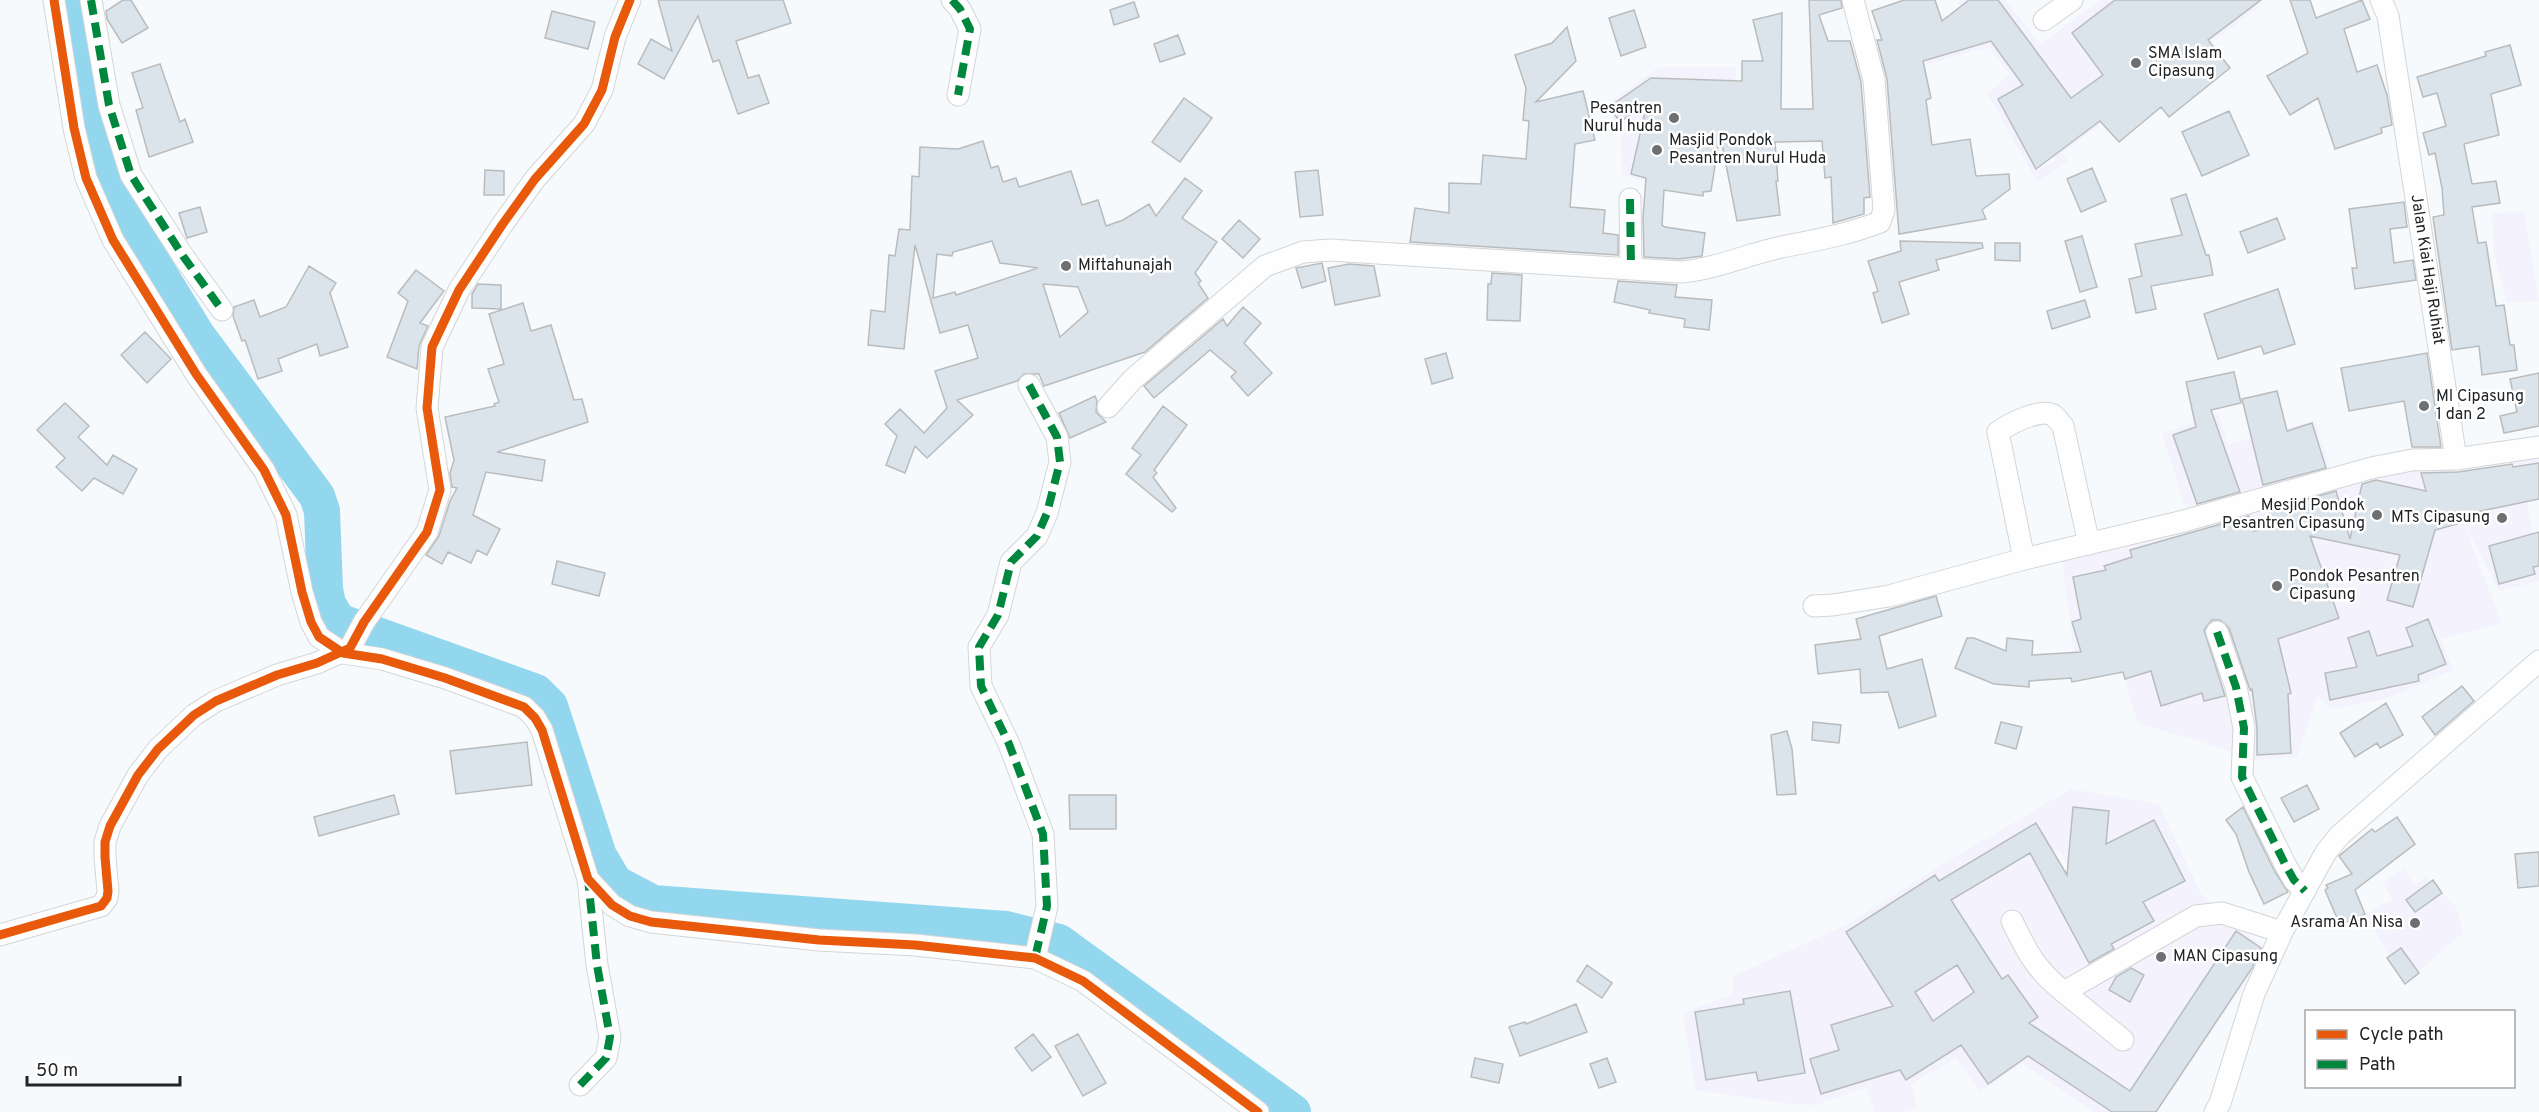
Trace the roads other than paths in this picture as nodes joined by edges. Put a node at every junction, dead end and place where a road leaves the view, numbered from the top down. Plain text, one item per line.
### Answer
1 (54, 0) edge
2 (91, 0) edge
3 (630, 0) edge
4 (952, 0) edge
5 (1853, 0) edge
6 (2072, 0) edge
7 (2381, 0) edge
8 (2044, 20) dead end
9 (958, 95) dead end
10 (1630, 199) dead end
11 (1631, 268) junction
12 (222, 310) dead end
13 (1029, 385) dead end
14 (1108, 407) dead end
15 (2539, 447) edge
16 (2456, 459) junction
17 (2089, 544) junction
18 (2024, 560) junction
19 (1814, 606) dead end
20 (2217, 632) dead end
21 (348, 649) junction
22 (2539, 661) edge
23 (588, 879) junction
24 (2305, 891) junction
25 (2012, 921) dead end
26 (2282, 932) junction
27 (0, 935) edge
28 (1036, 954) junction
29 (2064, 992) junction
30 (2124, 1040) dead end
31 (580, 1085) dead end
32 (1258, 1112) edge
33 (2215, 1112) edge

1 - 21 street
2 - 12 street
3 - 21 street
4 - 9 street
5 - 11 street
6 - 8 street
7 - 16 street, Jalan Kiai Haji Ruhiat
10 - 11 street
11 - 14 street
13 - 28 street
15 - 16 street
16 - 17 street
17 - 18 street
17 - 18 street
18 - 19 street
20 - 24 street
21 - 23 street
21 - 27 street
22 - 24 street
23 - 28 street
23 - 31 street
24 - 26 street
25 - 29 street
26 - 29 street
26 - 33 street
28 - 32 street
29 - 30 street

